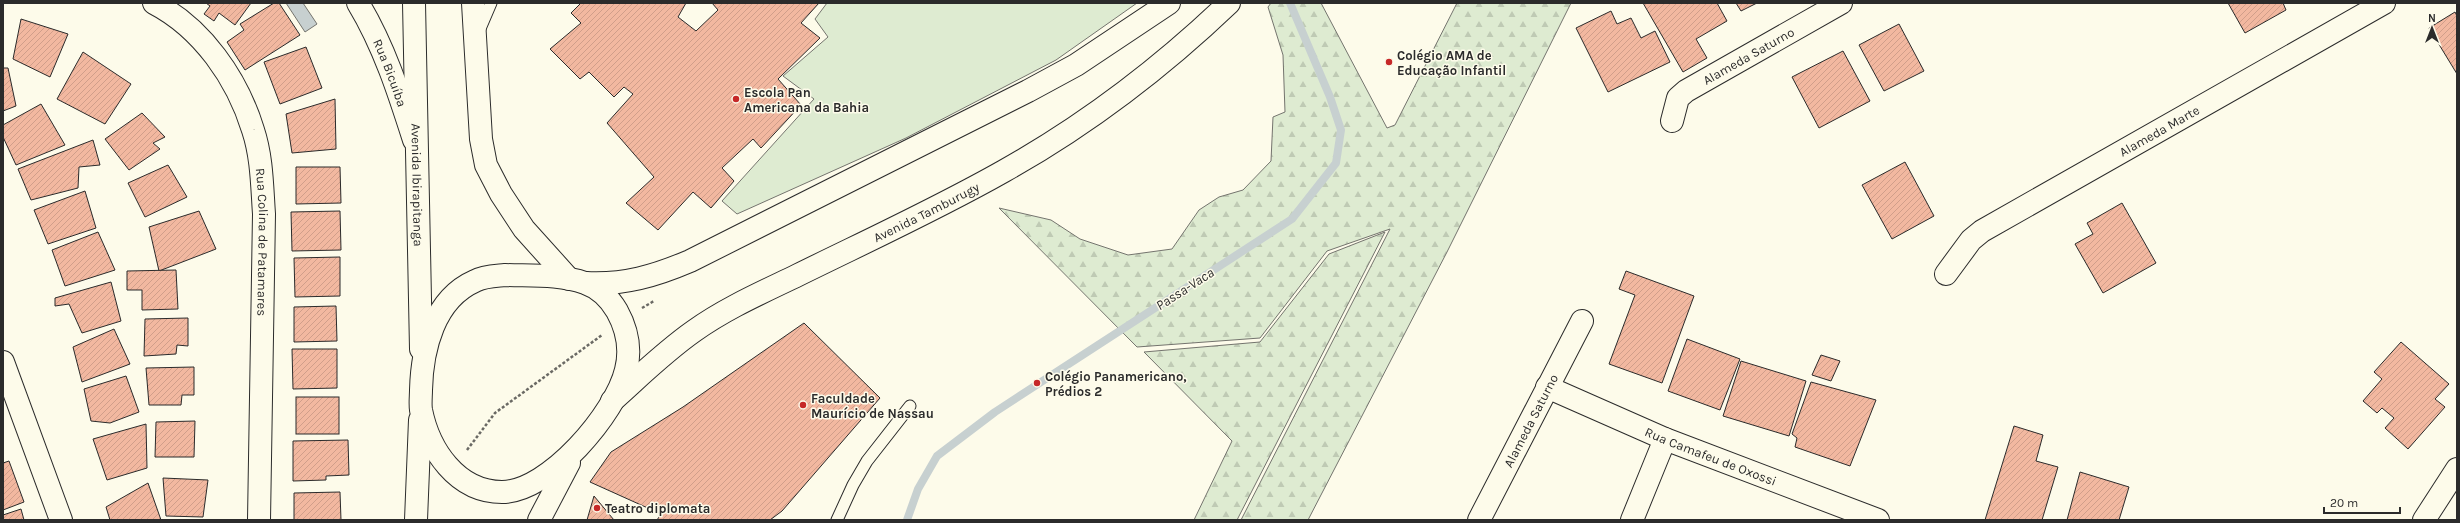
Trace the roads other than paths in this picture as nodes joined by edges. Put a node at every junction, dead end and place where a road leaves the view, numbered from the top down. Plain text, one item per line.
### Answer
1 (154, 3) edge
2 (358, 3) edge
3 (414, 3) edge
4 (473, 3) edge
5 (491, 3) edge
6 (1169, 3) edge
7 (1229, 3) edge
8 (1842, 3) edge
9 (2384, 3) edge
10 (475, 40) junction
11 (1672, 121) dead end
12 (416, 145) junction
13 (1946, 274) dead end
14 (578, 281) junction
15 (1582, 321) dead end
16 (3, 362) edge
17 (422, 368) junction
18 (1547, 386) junction
19 (612, 401) junction
20 (910, 406) dead end
21 (421, 409) junction
22 (1665, 439) junction
23 (579, 446) junction
24 (2457, 469) edge
25 (61, 520) edge
26 (259, 520) edge
27 (416, 520) edge
28 (539, 520) edge
29 (837, 520) edge
30 (1479, 520) edge
31 (1632, 520) edge
32 (1878, 520) edge
33 (2424, 520) edge

1 - 26 main road, Rua Colina de Patamares
2 - 12 main road, Rua Bicuíba
3 - 12 main road, Avenida Ibirapitanga
4 - 10 main road
5 - 10 lane
6 - 14 main road
7 - 19 main road, Avenida Tamburugy
8 - 11 main road, Alameda Saturno
9 - 13 main road, Alameda Marte
10 - 14 main road
12 - 17 main road, Avenida Ibirapitanga
14 - 17 main road
14 - 19 main road
15 - 18 main road, Alameda Saturno
16 - 25 main road
17 - 21 main road
18 - 22 main road, Rua Camafeu de Oxossi
18 - 30 main road, Alameda Saturno
19 - 23 main road
20 - 29 lane
21 - 23 main road
21 - 27 main road
22 - 31 main road
22 - 32 main road, Rua Camafeu de Oxossi
23 - 28 main road
24 - 33 main road

